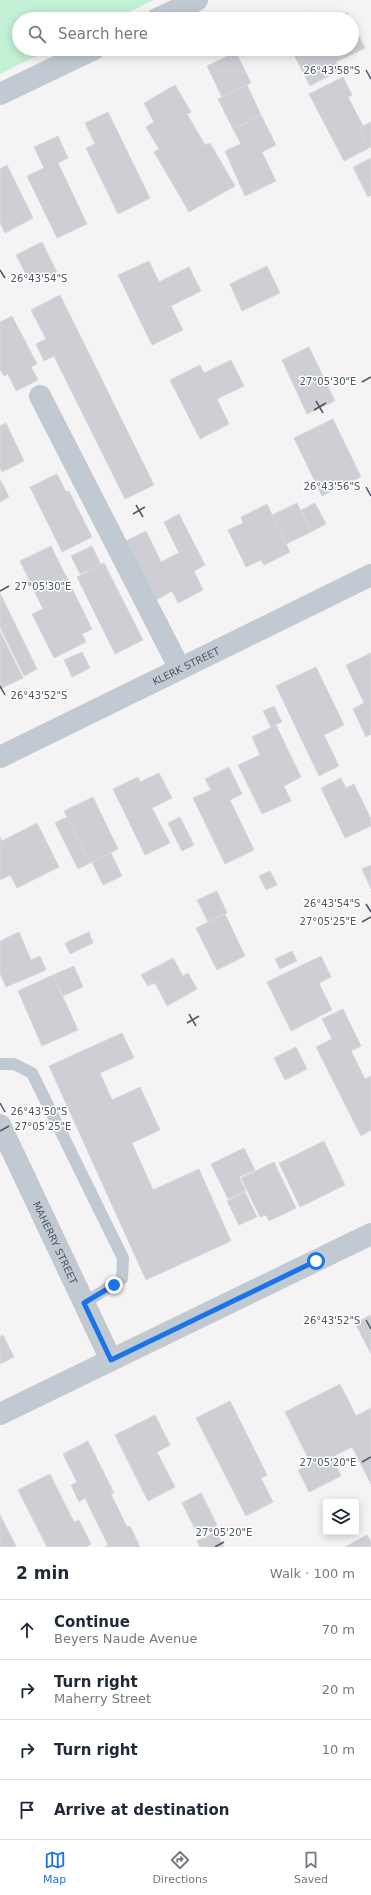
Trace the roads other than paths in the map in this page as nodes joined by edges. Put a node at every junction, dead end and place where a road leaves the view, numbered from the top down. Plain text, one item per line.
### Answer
1 (197, 0) edge
2 (172, 12) edge
3 (79, 56) edge
4 (0, 94) edge
5 (40, 396) dead end
6 (371, 576) edge
7 (180, 669) junction
8 (0, 757) edge
9 (0, 1064) edge
10 (0, 1125) edge
11 (371, 1234) edge
12 (84, 1303) junction
13 (111, 1360) junction
14 (0, 1414) edge

1 - 2 street
3 - 4 street
5 - 7 street
6 - 7 street, KLERK STREET
7 - 8 street, KLERK STREET
9 - 12 lane
10 - 12 street, MAHERRY STREET
11 - 13 street
12 - 13 street, MAHERRY STREET
13 - 14 street

